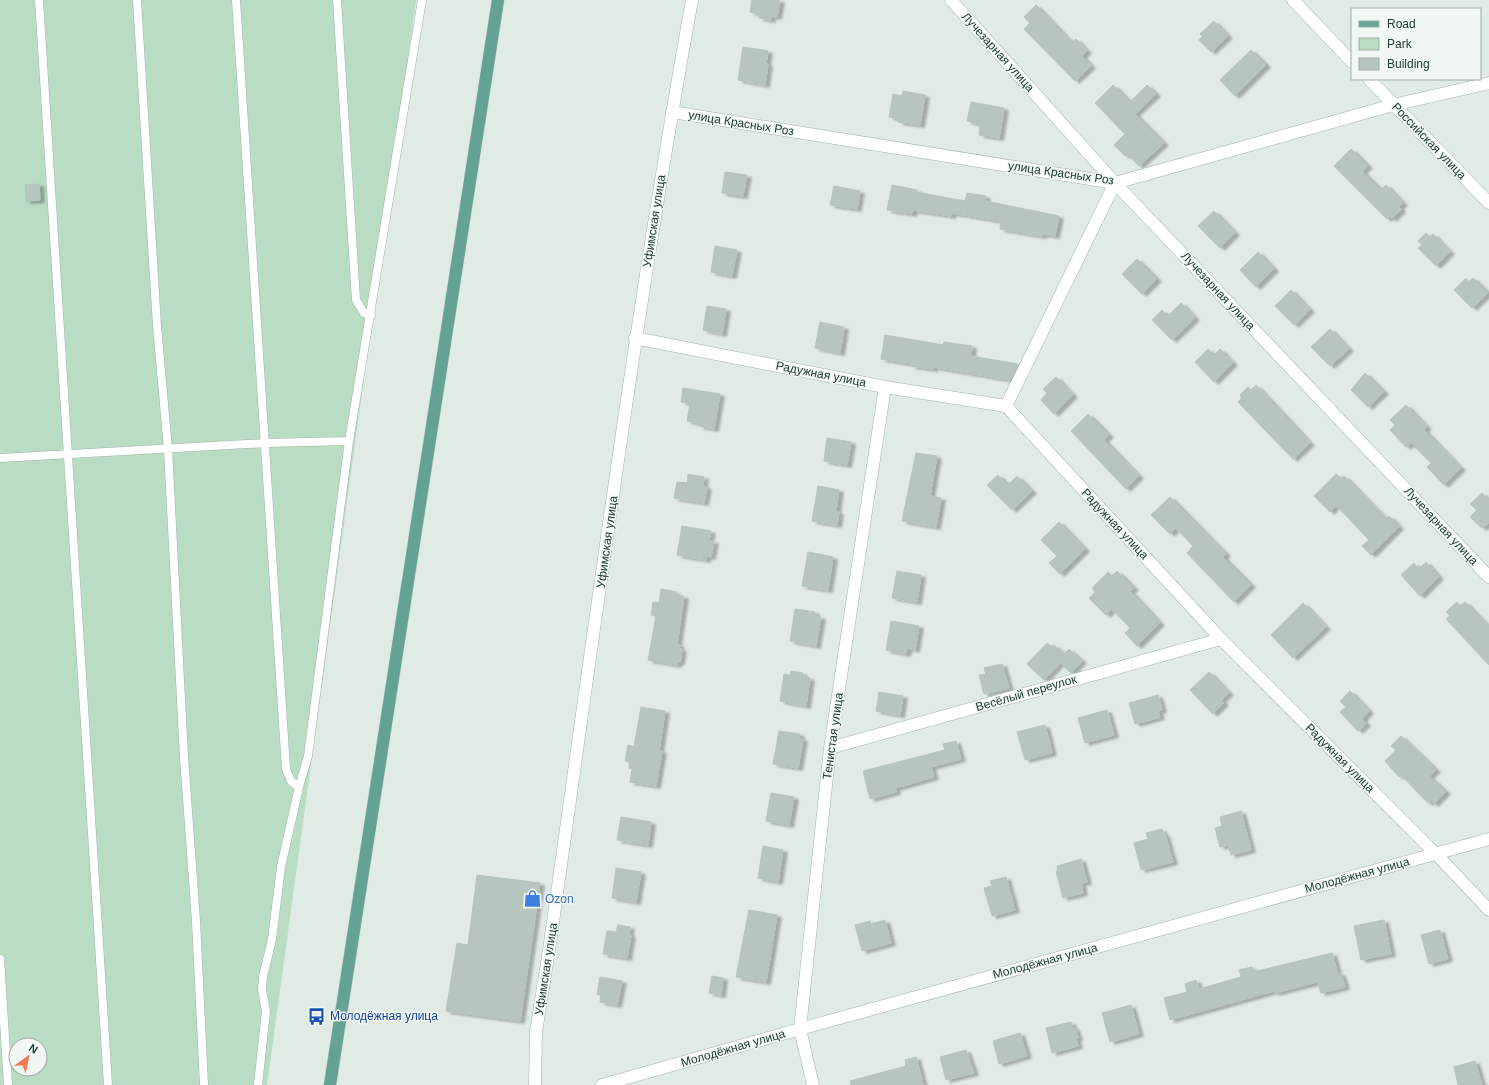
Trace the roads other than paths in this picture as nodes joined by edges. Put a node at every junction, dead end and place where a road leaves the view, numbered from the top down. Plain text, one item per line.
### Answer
1 (39, 0) edge
2 (137, 0) edge
3 (236, 0) edge
4 (337, 0) edge
5 (422, 0) edge
6 (498, 0) edge
7 (692, 0) edge
8 (951, 0) edge
9 (1293, 0) edge
10 (1351, 61) edge
11 (1370, 80) edge
12 (1489, 83) edge
13 (1393, 105) junction
14 (672, 112) junction
15 (1115, 183) junction
16 (1489, 203) edge
17 (371, 316) junction
18 (635, 338) junction
19 (885, 387) junction
20 (1006, 406) junction
21 (349, 441) junction
22 (266, 443) junction
23 (168, 448) junction
24 (68, 454) junction
25 (0, 458) edge
26 (1489, 577) edge
27 (1221, 639) junction
28 (830, 748) junction
29 (299, 787) junction
30 (1489, 839) edge
31 (1436, 854) junction
32 (1489, 910) edge
33 (0, 959) edge
34 (800, 1028) junction
35 (8, 1085) edge
36 (108, 1085) edge
37 (204, 1085) edge
38 (258, 1085) edge
39 (330, 1085) edge
40 (535, 1085) edge
41 (602, 1085) edge
42 (813, 1085) edge

1 - 24 lane
2 - 23 lane
3 - 22 lane
4 - 17 lane
5 - 17 lane
6 - 39 main road
7 - 14 street, Уфимская улица
8 - 15 street, Лучезарная улица
9 - 10 street
11 - 13 street, Российская улица
12 - 13 street, улица Красных Роз
13 - 15 street, улица Красных Роз
13 - 16 street, Российская улица
14 - 15 street, улица Красных Роз
14 - 18 street, Уфимская улица
15 - 20 street
15 - 26 street, Лучезарная улица
17 - 21 lane
18 - 19 street, Радужная улица
18 - 40 street, Уфимская улица
19 - 20 street, Радужная улица
19 - 28 street, Тенистая улица
20 - 27 street, Радужная улица
21 - 22 lane
21 - 29 lane
22 - 23 lane
22 - 29 lane
23 - 24 lane
23 - 37 lane
24 - 25 lane
24 - 36 lane
27 - 28 street, Весёлый переулок
27 - 31 street, Радужная улица
28 - 34 street, Тенистая улица
29 - 38 lane
30 - 31 street, Молодёжная улица
31 - 32 street, Радужная улица
31 - 34 street, Молодёжная улица
33 - 35 lane
34 - 41 street, Молодёжная улица
34 - 42 street, Тенистая улица

